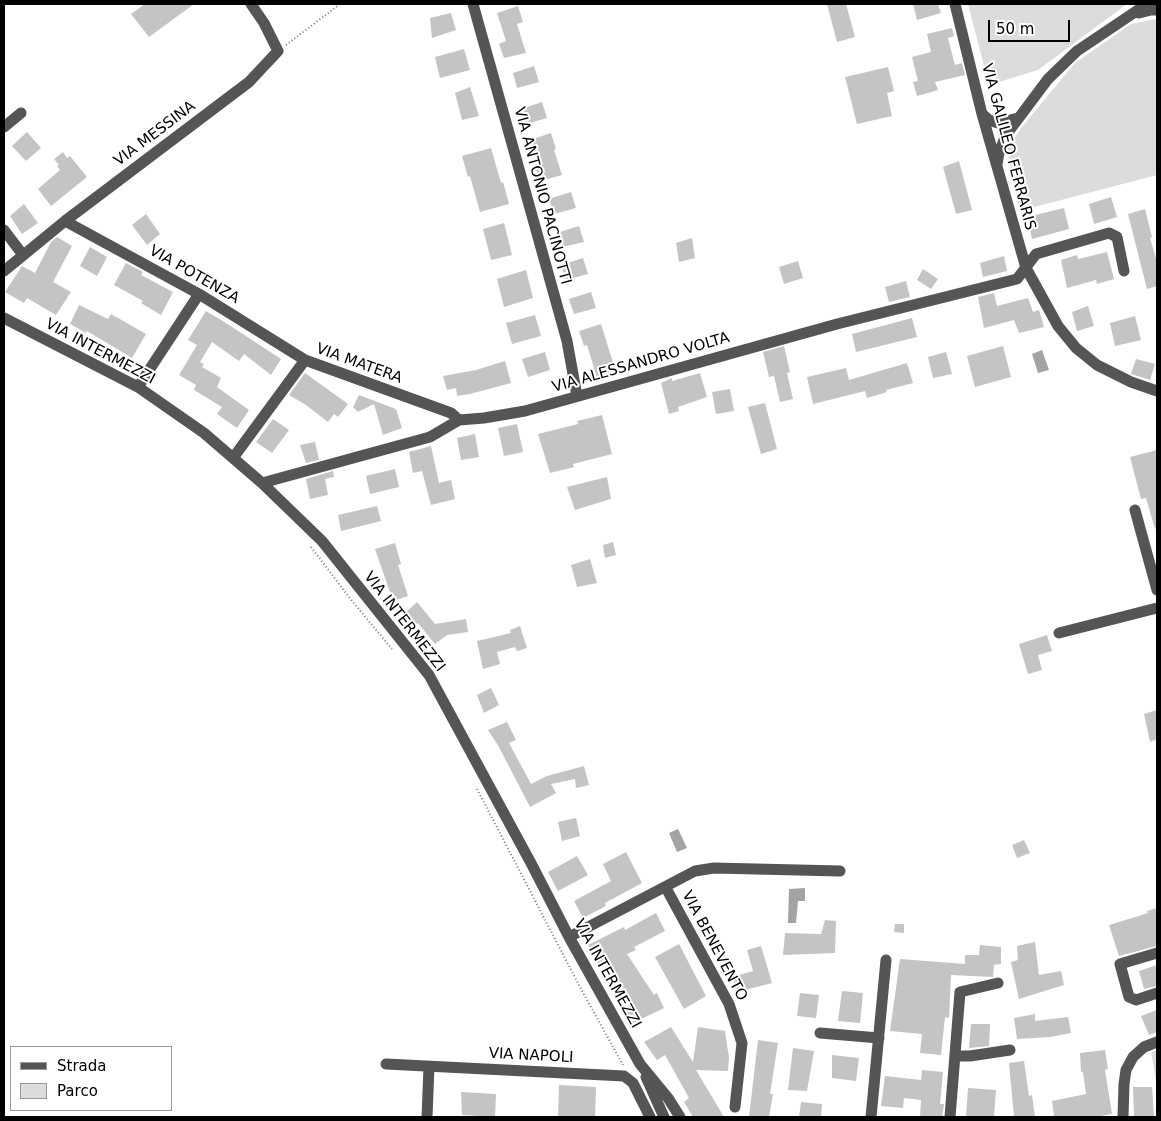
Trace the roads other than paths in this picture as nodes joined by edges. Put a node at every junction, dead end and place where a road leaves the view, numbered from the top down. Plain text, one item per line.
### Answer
1 (251, 4) edge
2 (473, 4) edge
3 (954, 4) edge
4 (1148, 4) edge
5 (1157, 10) edge
6 (1130, 15) junction
7 (21, 113) dead end
8 (982, 114) junction
9 (1018, 118) junction
10 (998, 123) junction
11 (4, 127) edge
12 (987, 134) junction
13 (1006, 135) junction
14 (997, 168) junction
15 (65, 222) junction
16 (4, 230) edge
17 (23, 255) junction
18 (1026, 268) junction
19 (4, 271) edge
20 (1124, 271) dead end
21 (199, 294) junction
22 (4, 318) edge
23 (305, 360) junction
24 (138, 387) junction
25 (1157, 391) edge
26 (577, 396) junction
27 (458, 420) junction
28 (233, 458) junction
29 (262, 483) junction
30 (1135, 510) dead end
31 (1157, 590) edge
32 (1157, 608) edge
33 (1059, 633) dead end
34 (840, 871) dead end
35 (666, 888) junction
36 (569, 937) junction
37 (1157, 953) edge
38 (886, 960) dead end
39 (998, 983) dead end
40 (1157, 993) edge
41 (820, 1033) dead end
42 (879, 1038) junction
43 (1157, 1042) edge
44 (1010, 1050) dead end
45 (955, 1056) junction
46 (386, 1064) dead end
47 (640, 1064) junction
48 (429, 1067) junction
49 (735, 1107) dead end
50 (427, 1117) edge
51 (650, 1117) edge
52 (664, 1117) edge
53 (680, 1117) edge
54 (871, 1117) edge
55 (950, 1117) edge
56 (1123, 1117) edge

1 - 15 street, VIA MESSINA
2 - 26 street, VIA ANTONIO PACINOTTI
3 - 8 street, VIA GALILEO FERRARIS
4 - 6 street
5 - 6 street
6 - 9 street
7 - 11 street
8 - 10 street
8 - 12 street, VIA GALILEO FERRARIS
9 - 10 street
9 - 13 street
10 - 12 street
12 - 13 street
12 - 14 street, VIA GALILEO FERRARIS
13 - 14 street
14 - 18 street, VIA GALILEO FERRARIS
15 - 17 street, VIA MESSINA
15 - 21 street, VIA POTENZA
16 - 17 street
17 - 19 street, VIA MESSINA
18 - 20 street, VIA ALESSANDRO VOLTA
18 - 25 street
18 - 26 street, VIA ALESSANDRO VOLTA
21 - 23 street, VIA POTENZA
21 - 24 street
22 - 24 street, VIA INTERMEZZI
23 - 27 street, VIA MATERA
23 - 28 street, VIA MATERA
24 - 28 street, VIA INTERMEZZI
26 - 27 street, VIA ALESSANDRO VOLTA
27 - 29 street, VIA ALESSANDRO VOLTA
28 - 29 street, VIA INTERMEZZI
29 - 36 street, VIA INTERMEZZI
30 - 31 street
32 - 33 street
34 - 35 street, VIA BENEVENTO
35 - 36 street, VIA BENEVENTO
35 - 49 street, VIA BENEVENTO
36 - 47 street, VIA INTERMEZZI
37 - 40 street
38 - 42 street
39 - 45 street
41 - 42 street
42 - 54 street
43 - 56 street
44 - 45 street
45 - 55 street
46 - 48 street, VIA NAPOLI
47 - 52 street
47 - 53 street, VIA INTERMEZZI
48 - 50 street
48 - 51 street, VIA NAPOLI

